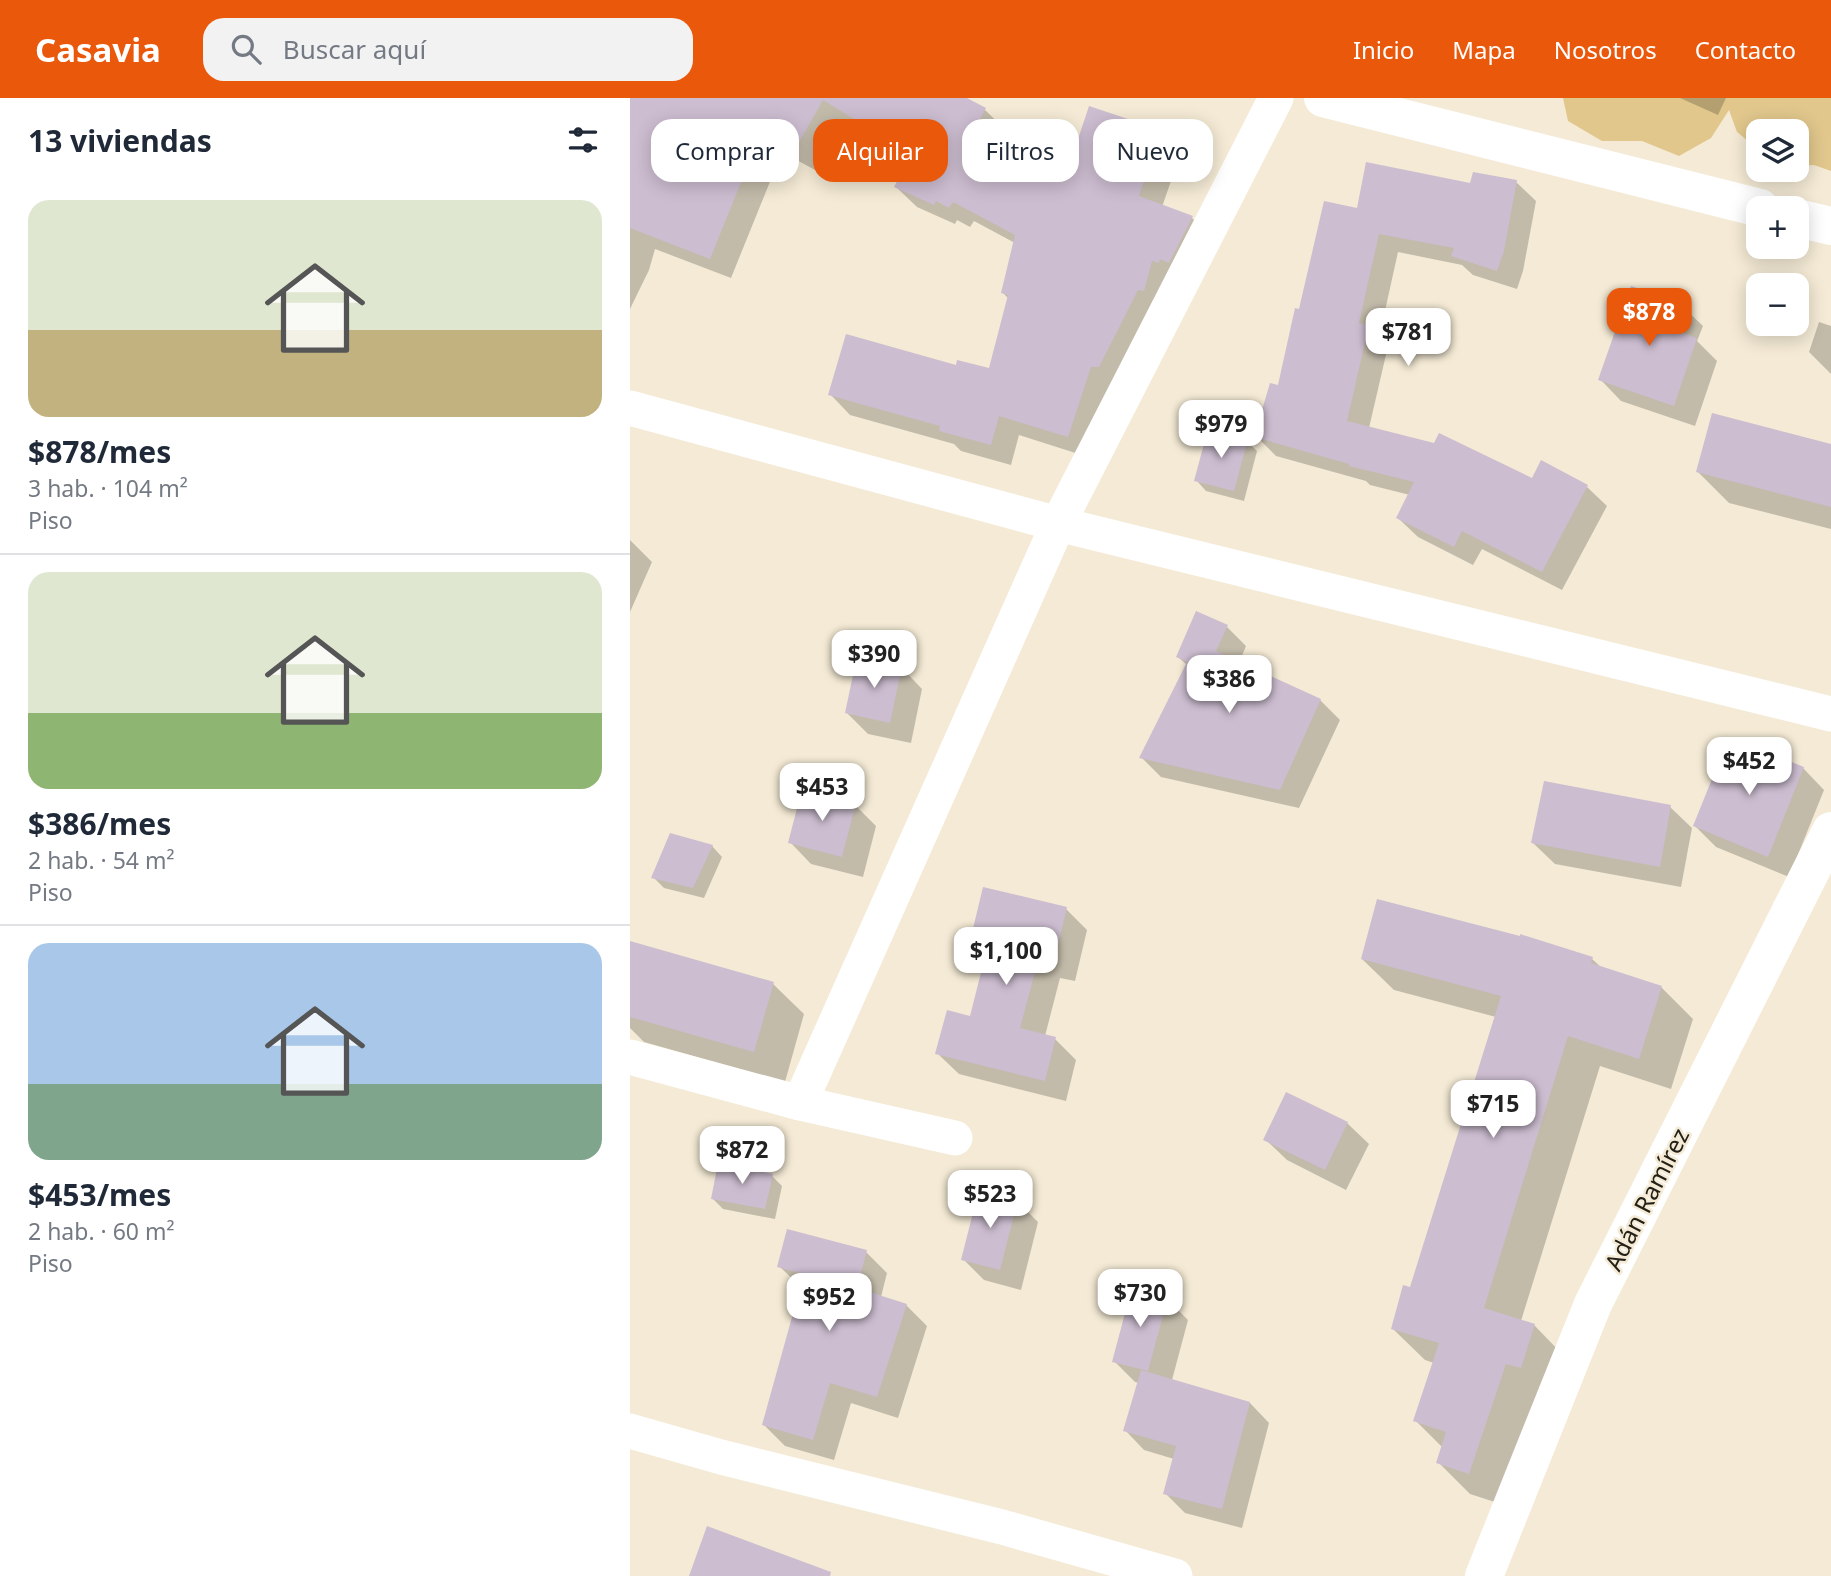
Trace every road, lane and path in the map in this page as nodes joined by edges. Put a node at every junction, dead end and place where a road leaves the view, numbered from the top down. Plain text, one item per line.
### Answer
1 (1276, 98) edge
2 (1323, 98) edge
3 (1746, 204) edge
4 (1809, 221) edge
5 (1831, 226) edge
6 (630, 408) edge
7 (1058, 524) junction
8 (1831, 714) edge
9 (1831, 831) edge
10 (630, 1057) edge
11 (800, 1102) junction
12 (955, 1138) dead end
13 (630, 1431) edge
14 (1175, 1576) edge
15 (1484, 1576) edge

1 - 7 street
2 - 3 street
4 - 5 street
6 - 7 street
7 - 8 street
7 - 11 street
9 - 15 street, Adán Ramírez
10 - 11 street
11 - 12 street
13 - 14 street

